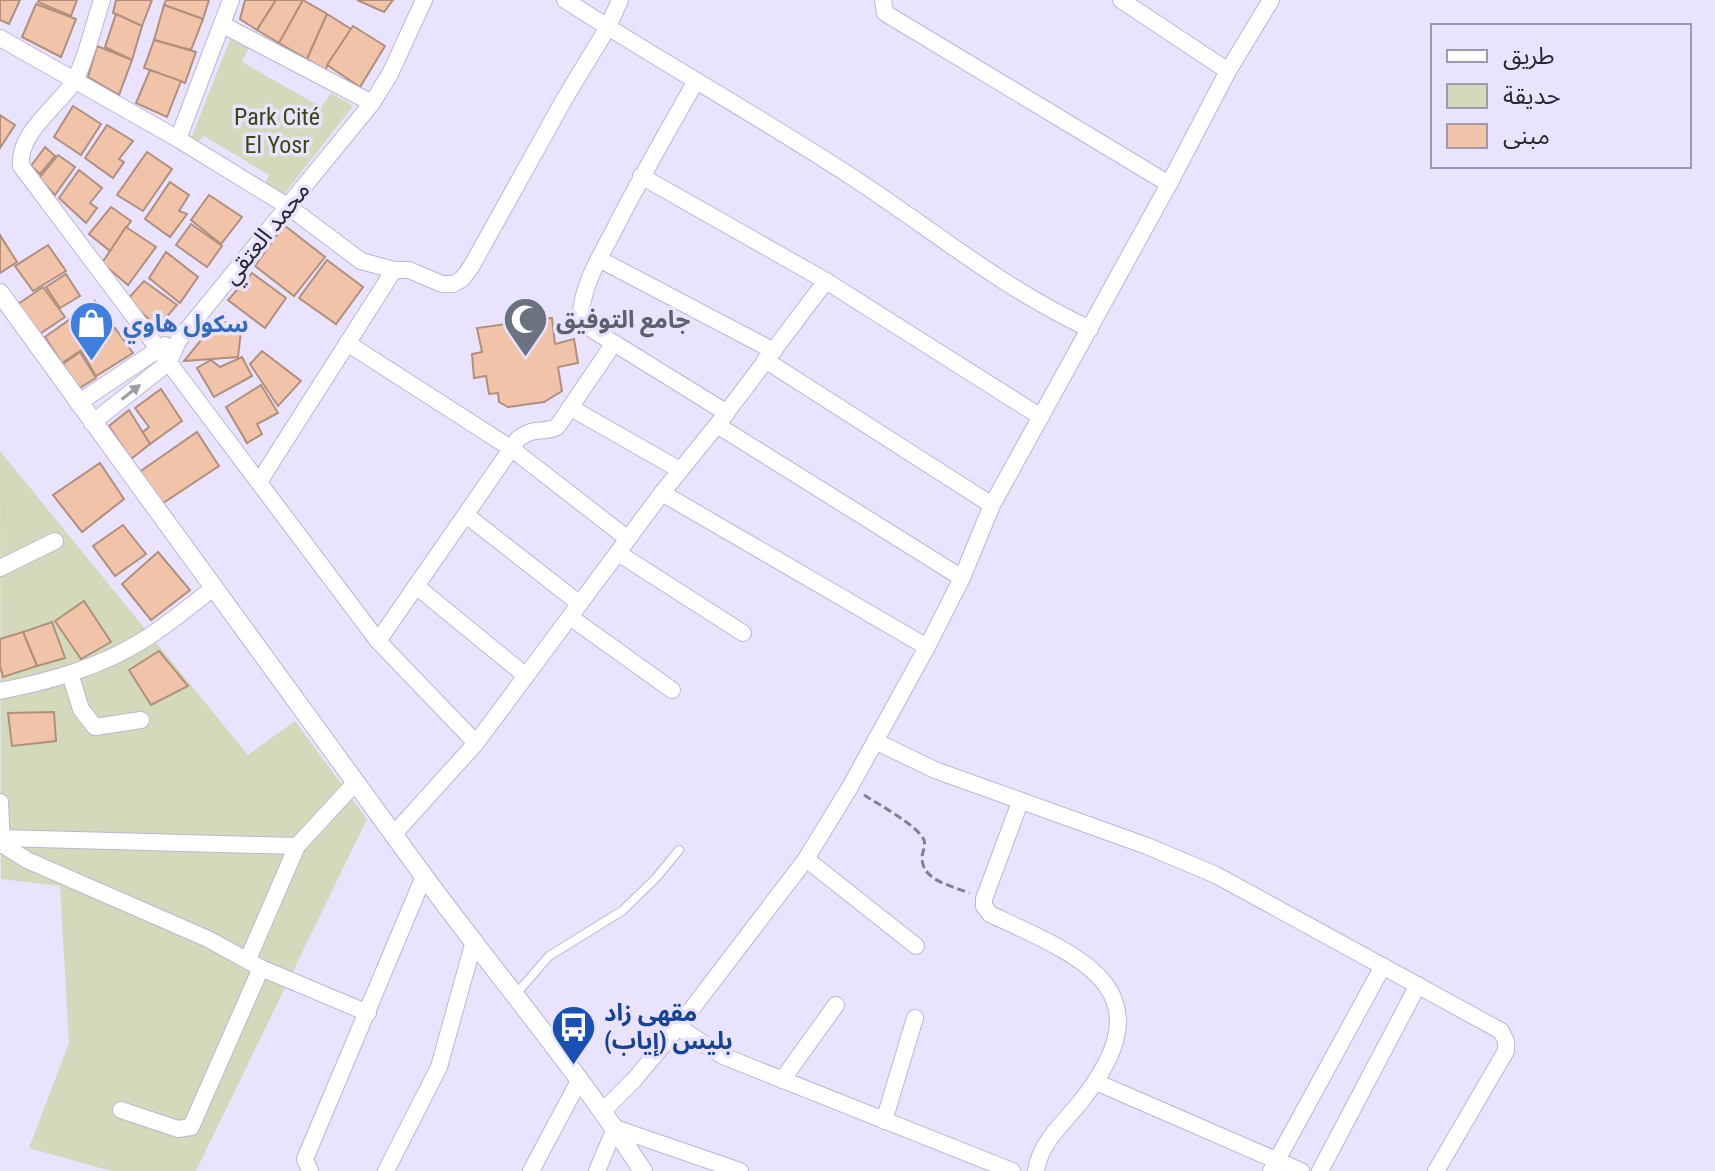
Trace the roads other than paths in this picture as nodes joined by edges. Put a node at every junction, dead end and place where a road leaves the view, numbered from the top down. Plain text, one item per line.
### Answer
1 (102, 0) edge
2 (231, 0) edge
3 (424, 0) edge
4 (565, 0) edge
5 (620, 0) edge
6 (883, 0) edge
7 (1121, 0) edge
8 (1271, 0) edge
9 (223, 25) junction
10 (608, 27) junction
11 (0, 38) edge
12 (1228, 71) junction
13 (74, 81) junction
14 (696, 81) junction
15 (372, 103) junction
16 (178, 139) junction
17 (641, 176) junction
18 (1169, 184) junction
19 (289, 207) junction
20 (599, 259) junction
21 (394, 270) junction
22 (826, 281) junction
23 (0, 293) edge
24 (1090, 329) junction
25 (178, 341) junction
26 (347, 343) junction
27 (614, 343) junction
28 (158, 348) junction
29 (770, 356) junction
30 (169, 362) junction
31 (78, 403) junction
32 (571, 408) junction
33 (1041, 417) junction
34 (722, 419) junction
35 (92, 423) junction
36 (512, 449) junction
37 (680, 470) junction
38 (259, 482) junction
39 (662, 493) junction
40 (992, 505) junction
41 (466, 515) junction
42 (55, 541) dead end
43 (623, 546) junction
44 (0, 568) edge
45 (962, 578) junction
46 (416, 586) junction
47 (215, 587) junction
48 (575, 610) junction
49 (743, 633) dead end
50 (378, 641) junction
51 (927, 647) junction
52 (70, 674) junction
53 (526, 676) junction
54 (672, 690) dead end
55 (0, 691) edge
56 (141, 720) dead end
57 (877, 742) junction
58 (476, 743) junction
59 (356, 782) junction
60 (0, 802) edge
61 (1020, 802) junction
62 (394, 834) junction
63 (1, 842) edge
64 (297, 846) junction
65 (679, 850) dead end
66 (806, 859) junction
67 (424, 876) junction
68 (474, 941) junction
69 (916, 946) dead end
70 (255, 964) junction
71 (1383, 966) junction
72 (1418, 985) junction
73 (515, 994) junction
74 (836, 1005) dead end
75 (368, 1013) junction
76 (915, 1018) dead end
77 (678, 1027) junction
78 (580, 1079) junction
79 (782, 1080) junction
80 (1096, 1082) junction
81 (121, 1110) dead end
82 (603, 1111) junction
83 (884, 1121) junction
84 (615, 1128) junction
85 (1274, 1166) edge
86 (310, 1171) edge
87 (386, 1171) edge
88 (531, 1171) edge
89 (597, 1171) edge
90 (643, 1171) edge
91 (740, 1171) edge
92 (1012, 1171) edge
93 (1036, 1171) edge
94 (1301, 1171) edge
95 (1320, 1171) edge
96 (1436, 1171) edge

1 - 13 street
2 - 9 street
3 - 15 street, محمد العتقي
4 - 10 street
5 - 10 street
6 - 18 street
7 - 12 street
8 - 12 street
9 - 15 street
9 - 16 street
10 - 14 street
10 - 21 street
11 - 13 street
12 - 18 street
13 - 16 street
13 - 28 street
14 - 17 street
14 - 24 street
15 - 19 street, محمد العتقي
16 - 19 street
17 - 20 street
17 - 22 street
18 - 24 street
19 - 21 street
19 - 25 street, محمد العتقي
20 - 27 street
20 - 29 street
21 - 26 street
22 - 29 street
22 - 33 street
23 - 31 street
24 - 33 street
25 - 28 street
25 - 30 street, محمد العتقي
26 - 36 street
26 - 38 street
27 - 32 street
27 - 34 street
28 - 30 street
28 - 31 street
29 - 34 street
29 - 40 street
35 -> 30 street, محمد العتقي
30 - 38 street
31 - 35 street
32 - 36 street
32 - 37 street
33 - 40 street
34 - 37 street
34 - 45 street
35 - 47 street
36 - 41 street
36 - 43 street
37 - 39 street
38 - 50 street
39 - 43 street
39 - 51 street
40 - 45 street
41 - 46 street
41 - 48 street
42 - 44 street
43 - 48 street
43 - 49 street
45 - 51 street
46 - 50 street
46 - 53 street
47 - 52 street
47 - 59 street
48 - 53 street
48 - 54 street
50 - 58 street
51 - 57 street
52 - 55 street
52 - 56 street
53 - 58 street
57 - 61 street
57 - 66 street
58 - 62 street
59 - 62 street
59 - 64 street
60 - 63 street
61 - 71 street
61 - 80 street
62 - 67 street
63 - 64 street
63 - 70 street
64 - 70 street
65 - 73 lane
66 - 69 street
66 - 77 street
67 - 68 street
67 - 75 street
68 - 73 street
68 - 87 street
70 - 75 street
70 - 81 street
71 - 72 street
71 - 85 street
72 - 95 street
72 - 96 street
73 - 78 street
74 - 79 street
75 - 86 street
76 - 83 street
77 - 79 street
77 - 82 street
78 - 82 street
78 - 88 street
79 - 83 street
80 - 85 street
80 - 93 street
82 - 84 street
83 - 92 street
84 - 89 street
84 - 90 street
84 - 91 street
85 - 94 street

